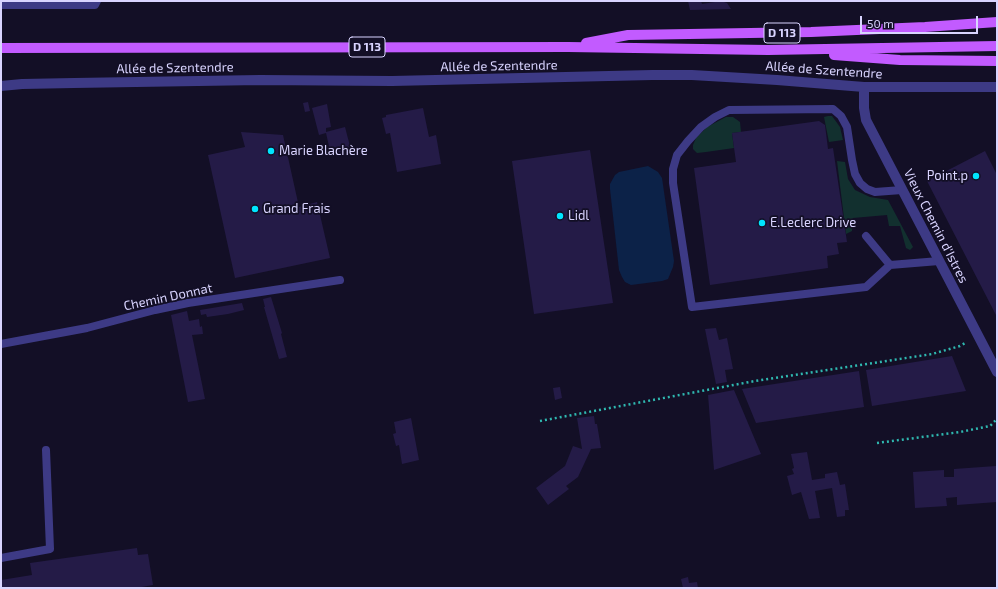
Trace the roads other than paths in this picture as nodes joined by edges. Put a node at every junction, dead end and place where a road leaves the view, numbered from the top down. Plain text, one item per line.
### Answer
1 (97, 1) edge
2 (1, 5) edge
3 (997, 22) edge
4 (997, 46) edge
5 (568, 47) junction
6 (1, 48) edge
7 (768, 50) junction
8 (997, 61) edge
9 (1, 86) edge
10 (864, 87) junction
11 (997, 87) edge
12 (902, 190) junction
13 (866, 236) dead end
14 (939, 261) junction
15 (890, 265) junction
16 (340, 280) dead end
17 (1, 344) edge
18 (997, 372) edge
19 (46, 450) dead end
20 (1, 558) edge

1 - 2 lane
3 - 5 main road, D 113
4 - 7 main road, D 113
5 - 6 main road, D 113
5 - 7 main road, D 113
7 - 8 main road
9 - 10 street, Allée de Szentendre
10 - 11 street, Allée de Szentendre
10 - 12 street, Vieux Chemin d'Istres
12 - 14 street, Vieux Chemin d'Istres
12 - 15 lane
13 - 15 lane
14 - 15 lane
14 - 18 street, Vieux Chemin d'Istres
16 - 17 lane, Chemin Donnat
19 - 20 lane

